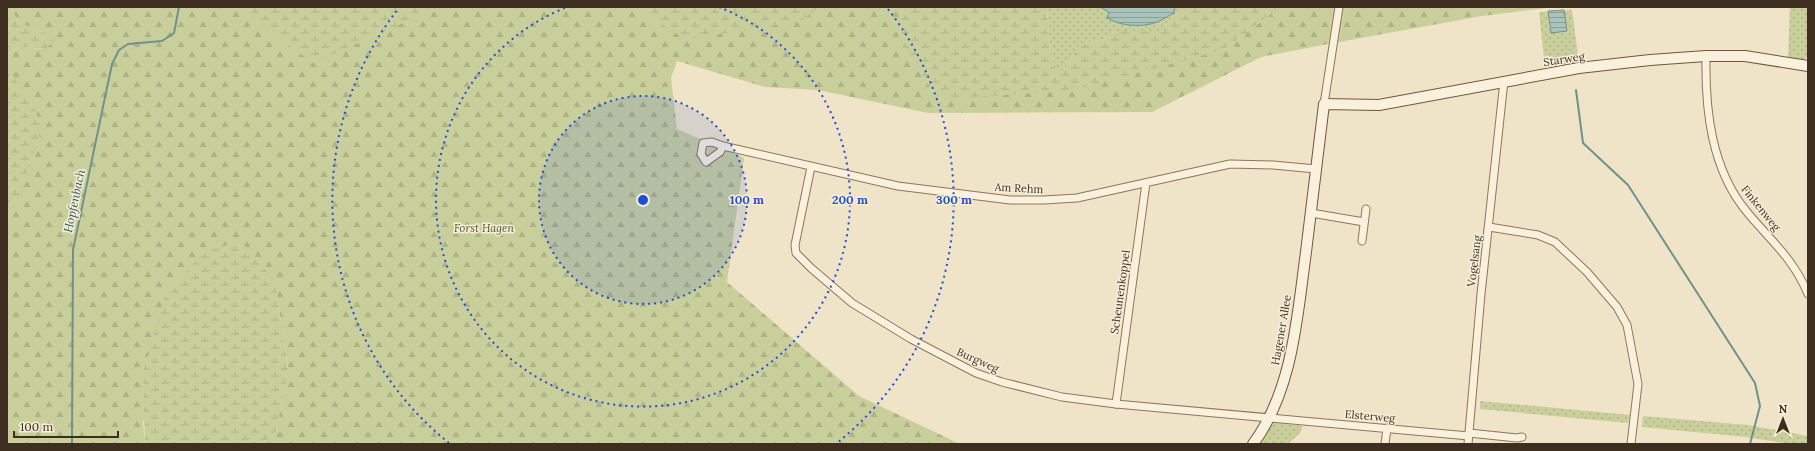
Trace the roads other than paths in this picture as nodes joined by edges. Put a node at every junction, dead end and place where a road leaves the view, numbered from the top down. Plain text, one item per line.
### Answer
1 (1339, 7) edge
2 (1706, 56) junction
3 (1808, 66) edge
4 (1504, 81) junction
5 (1324, 104) junction
6 (723, 146) dead end
7 (811, 167) junction
8 (1316, 169) junction
9 (1146, 183) junction
10 (1366, 209) dead end
11 (1311, 213) junction
12 (1364, 222) junction
13 (1489, 227) junction
14 (1362, 241) dead end
15 (1808, 294) edge
16 (1116, 404) junction
17 (1269, 417) junction
18 (1387, 428) junction
19 (1522, 437) dead end
20 (1468, 438) edge
21 (1253, 444) edge
22 (1385, 444) edge
23 (1630, 444) edge

1 - 5 street, Hagener Allee
2 - 3 street, Starweg
2 - 4 street, Starweg
2 - 15 street, Finkenweg
4 - 5 street, Starweg
4 - 13 street, Vogelsang
5 - 8 street, Hagener Allee
6 - 7 street, Am Rehm
7 - 9 street, Am Rehm
7 - 16 street, Burgweg
8 - 9 street, Am Rehm
8 - 11 street, Hagener Allee
9 - 16 street, Scheunenkoppel
10 - 12 street
11 - 12 street
11 - 17 street, Hagener Allee
12 - 14 street
13 - 20 street, Vogelsang
13 - 23 street
16 - 17 street, Burgweg
17 - 18 street, Elsterweg
17 - 21 street, Hagener Allee
18 - 20 street, Elsterweg
18 - 22 street
19 - 20 street, Elsterweg

